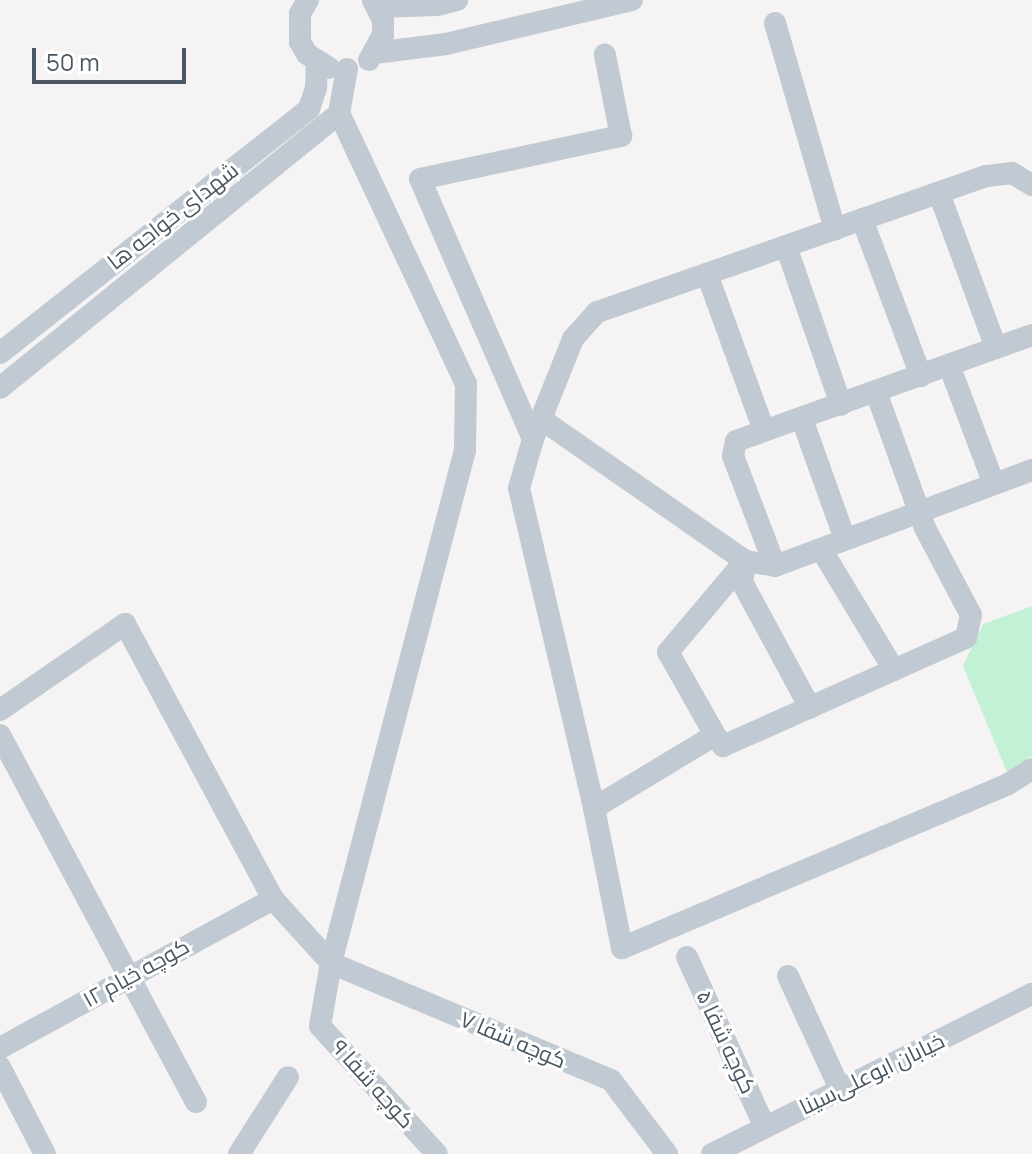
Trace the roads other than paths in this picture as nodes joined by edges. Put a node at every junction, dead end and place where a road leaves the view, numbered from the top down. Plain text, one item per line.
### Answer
1 (308, 0) edge
2 (457, 0) edge
3 (632, 0) edge
4 (376, 3) edge
5 (775, 23) dead end
6 (374, 53) junction
7 (605, 55) dead end
8 (317, 63) junction
9 (347, 69) junction
10 (339, 113) junction
11 (307, 138) junction
12 (356, 150) junction
13 (1032, 185) edge
14 (939, 193) junction
15 (862, 219) junction
16 (835, 229) junction
17 (786, 246) junction
18 (707, 274) junction
19 (1030, 343) edge
20 (996, 348) junction
21 (0, 353) edge
22 (949, 365) junction
23 (921, 376) junction
24 (0, 388) edge
25 (876, 392) junction
26 (841, 405) junction
27 (802, 419) junction
28 (537, 429) junction
29 (764, 431) junction
30 (1030, 476) edge
31 (994, 484) junction
32 (921, 512) junction
33 (845, 539) junction
34 (821, 549) junction
35 (745, 561) junction
36 (775, 566) junction
37 (894, 670) junction
38 (810, 708) junction
39 (0, 710) edge
40 (0, 735) edge
41 (715, 735) junction
42 (1032, 769) edge
43 (594, 808) junction
44 (273, 899) junction
45 (687, 957) dead end
46 (331, 963) junction
47 (788, 976) dead end
48 (128, 977) junction
49 (1032, 994) edge
50 (0, 1048) edge
51 (0, 1067) edge
52 (288, 1077) dead end
53 (840, 1089) junction
54 (196, 1102) dead end
55 (765, 1127) junction
56 (738, 1148) edge
57 (45, 1154) edge
58 (239, 1154) edge
59 (437, 1154) edge
60 (667, 1154) edge
61 (712, 1154) edge

1 - 8 street
2 - 4 street
3 - 6 street
4 - 6 street
5 - 16 street
6 - 9 street
7 - 28 street
8 - 9 street
8 - 21 street, شهدای خواجه ها
9 - 10 street
10 - 11 street, شهدای خواجه ها
10 - 12 street
11 - 12 street
11 - 24 street, شهدای خواجه ها
12 - 46 street
13 - 14 street
14 - 15 street
14 - 20 street
15 - 16 street
15 - 23 street
16 - 17 street
17 - 18 street
17 - 26 street
18 - 28 street
18 - 29 street
19 - 20 street
20 - 22 street
22 - 23 street
22 - 31 street
23 - 25 street
25 - 26 street
25 - 32 street
26 - 27 street
27 - 29 street
27 - 33 street
28 - 35 street
28 - 43 street
29 - 36 street
30 - 31 street
31 - 32 street
32 - 33 street
32 - 37 street
33 - 34 street
34 - 36 street
34 - 37 street
35 - 36 street
35 - 38 street
35 - 41 street
37 - 38 street
38 - 41 street
39 - 44 street
40 - 48 street
41 - 43 street
42 - 43 street
44 - 46 street
44 - 48 street, کوچه خیام ۱۲
45 - 55 street, کوچه شفا ۵
46 - 59 street, کوچه شفا ۹
46 - 60 street, کوچه شفا ۷
47 - 53 street
48 - 50 street, کوچه خیام ۱۲
48 - 54 street
49 - 53 street, خیابان ابوعلی‌سینا
51 - 57 street
52 - 58 street
53 - 55 street, خیابان ابوعلی‌سینا
55 - 56 street, خیابان ابوعلی‌سینا
56 - 61 street, خیابان ابوعلی‌سینا

